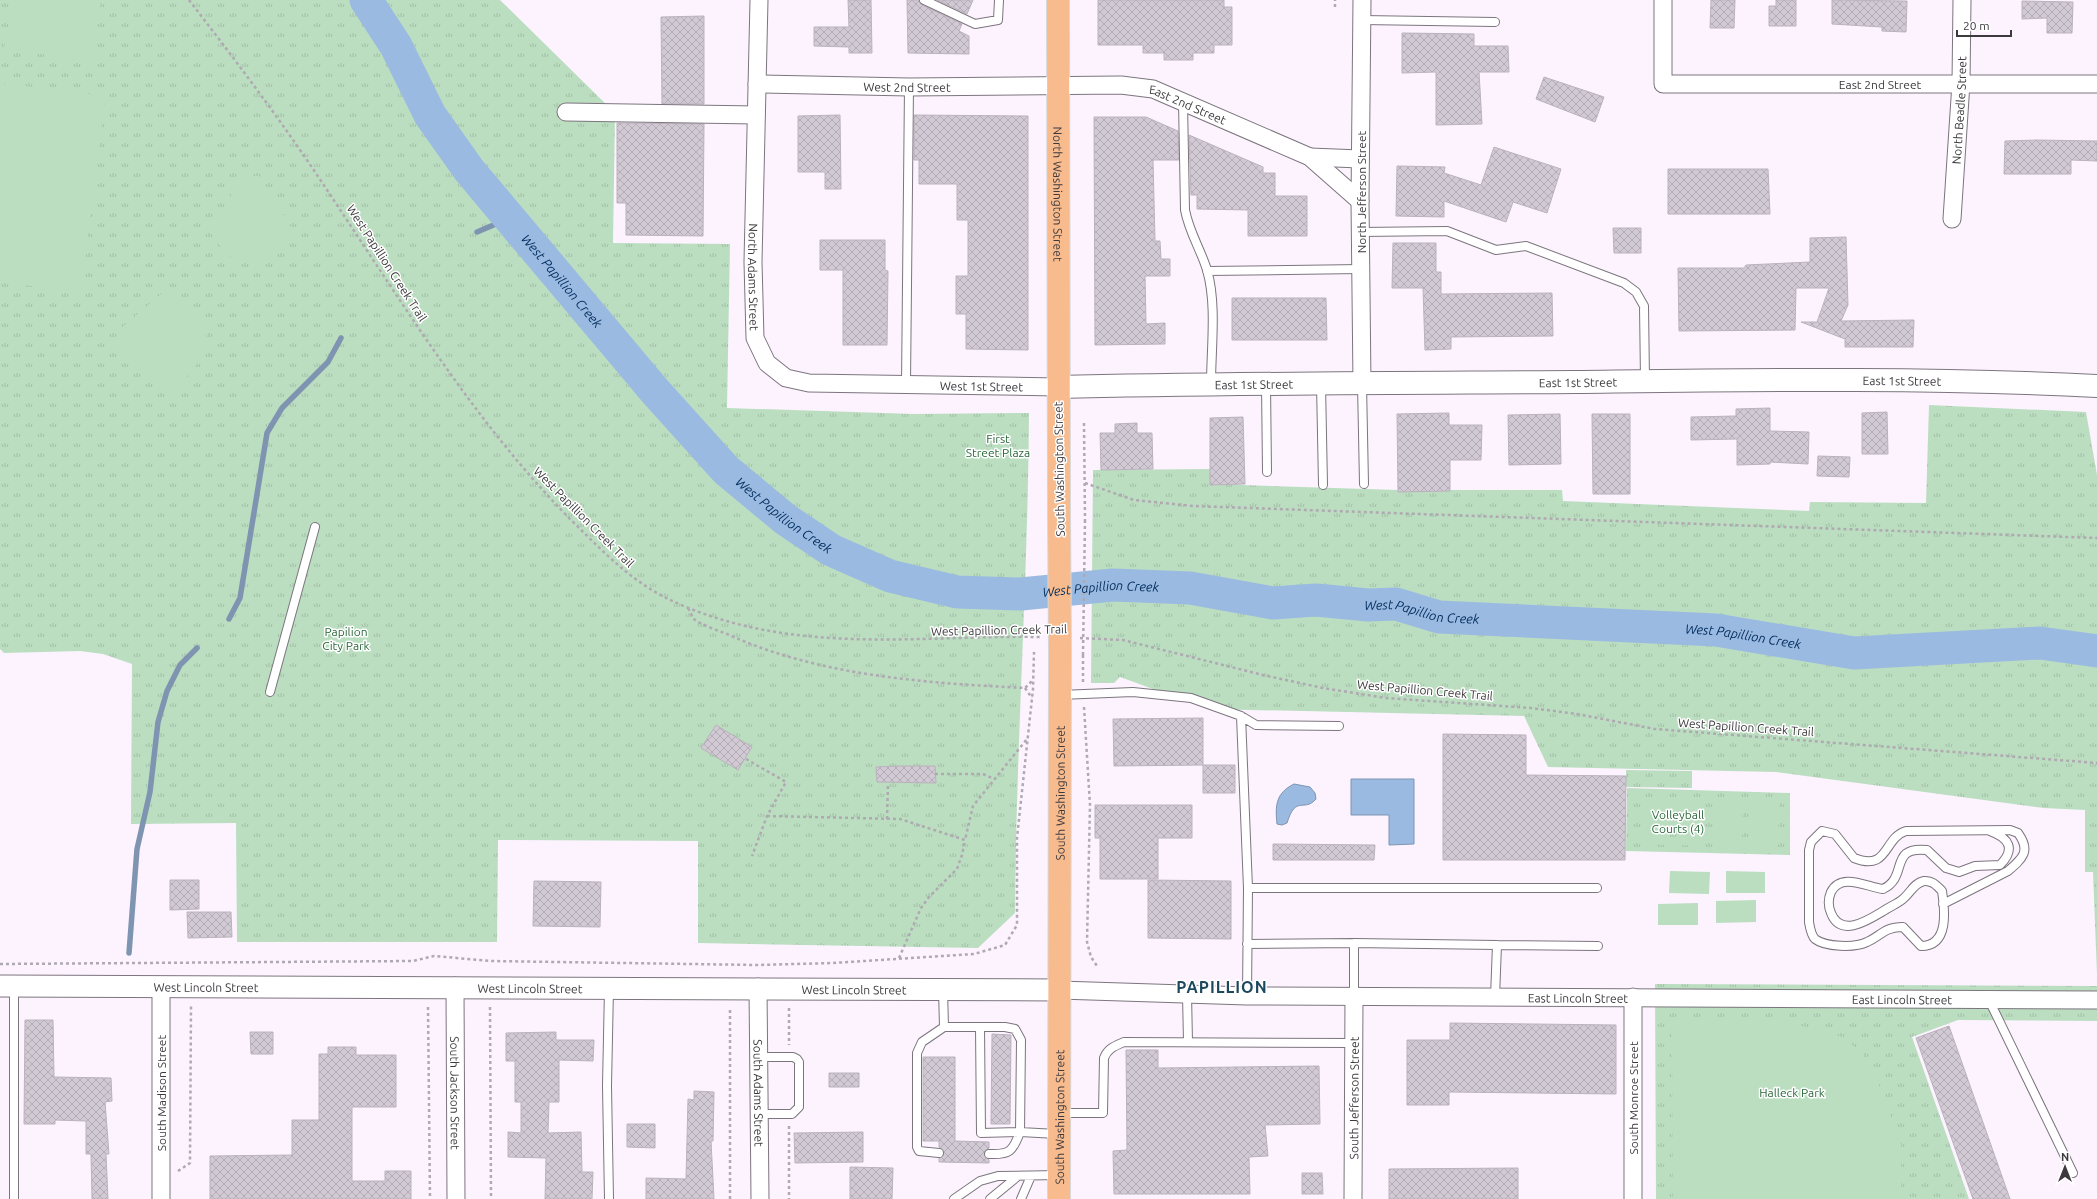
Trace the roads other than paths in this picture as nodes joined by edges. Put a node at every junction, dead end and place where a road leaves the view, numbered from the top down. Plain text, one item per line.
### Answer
1 (758, 0) edge
2 (924, 0) edge
3 (999, 0) edge
4 (1058, 0) edge
5 (1362, 0) edge
6 (1663, 0) edge
7 (1962, 0) edge
8 (1362, 20) junction
9 (1495, 22) dead end
10 (1961, 83) junction
11 (757, 84) junction
12 (2097, 84) edge
13 (1057, 85) junction
14 (909, 87) junction
15 (1183, 101) junction
16 (566, 112) dead end
17 (756, 115) junction
18 (1310, 157) junction
19 (1360, 159) junction
20 (1360, 201) junction
21 (1952, 219) dead end
22 (1360, 232) junction
23 (1361, 269) junction
24 (1207, 271) junction
25 (1645, 381) junction
26 (906, 384) junction
27 (1211, 384) junction
28 (1266, 384) junction
29 (1321, 384) junction
30 (1362, 384) junction
31 (2097, 386) edge
32 (1058, 387) junction
33 (1267, 472) dead end
34 (1364, 484) dead end
35 (1323, 485) dead end
36 (316, 527) dead end
37 (270, 692) dead end
38 (1060, 695) junction
39 (1241, 716) junction
40 (1339, 726) dead end
41 (1990, 831) junction
42 (1248, 888) junction
43 (1597, 888) dead end
44 (1943, 904) junction
45 (1354, 943) junction
46 (1248, 944) junction
47 (1497, 945) junction
48 (1598, 946) dead end
49 (7, 986) edge
50 (455, 986) junction
51 (162, 987) junction
52 (609, 987) junction
53 (758, 988) junction
54 (943, 988) junction
55 (1059, 990) junction
56 (1187, 994) junction
57 (1247, 996) junction
58 (1354, 996) junction
59 (1495, 997) junction
60 (1633, 997) junction
61 (1989, 1000) junction
62 (2097, 1000) edge
63 (944, 1027) junction
64 (980, 1027) junction
65 (1188, 1042) junction
66 (1354, 1043) junction
67 (758, 1057) junction
68 (758, 1114) junction
69 (1058, 1123) junction
70 (1020, 1132) junction
71 (939, 1153) dead end
72 (989, 1154) dead end
73 (2073, 1173) dead end
74 (1018, 1176) junction
75 (1031, 1176) junction
76 (1058, 1176) junction
77 (14, 1199) edge
78 (161, 1199) edge
79 (456, 1199) edge
80 (609, 1199) edge
81 (760, 1199) edge
82 (954, 1199) edge
83 (990, 1199) edge
84 (1021, 1199) edge
85 (1059, 1199) edge
86 (1353, 1199) edge
87 (1633, 1199) edge

1 - 11 street
2 - 3 lane
4 - 13 main road, North Washington Street
5 - 8 street, North Jefferson Street
6 - 10 street, East 2nd Street
7 - 10 street, North Beadle Street
8 - 9 lane
8 - 19 street, North Jefferson Street
10 - 12 street, East 2nd Street
10 - 21 street, North Beadle Street
11 - 14 street, West 2nd Street
11 - 17 street, North Adams Street
13 - 14 street, West 2nd Street
13 - 15 street, East 2nd Street
13 - 32 main road, North Washington Street
14 - 26 lane
15 - 18 street, East 2nd Street
15 - 24 lane
16 - 17 street
17 - 26 street, North Adams Street
18 - 19 street
18 - 20 street
19 - 20 street, North Jefferson Street
20 - 22 street, North Jefferson Street
22 - 23 street, North Jefferson Street
22 - 25 lane
23 - 24 lane
23 - 30 street, North Jefferson Street
24 - 27 lane
25 - 30 main road, East 1st Street
25 - 31 main road, East 1st Street
26 - 32 street, West 1st Street
27 - 28 main road, East 1st Street
27 - 32 main road, East 1st Street
28 - 29 main road, East 1st Street
28 - 33 lane
29 - 30 main road, East 1st Street
29 - 35 lane
30 - 34 lane
32 - 38 main road, South Washington Street, bridge
36 - 37 lane
38 - 39 lane
38 - 55 main road, South Washington Street
39 - 40 lane
39 - 42 lane
41 - 44 lane
41 - 44 lane
41 - 44 lane
42 - 43 lane
42 - 46 lane
45 - 46 lane
45 - 47 lane
45 - 58 lane
46 - 57 lane
47 - 48 lane
47 - 59 lane
49 - 51 street, West Lincoln Street
49 - 77 lane
50 - 51 street, West Lincoln Street
50 - 52 street, West Lincoln Street
50 - 79 street, South Jackson Street
51 - 78 street, South Madison Street
52 - 53 street, West Lincoln Street
52 - 80 lane
53 - 54 street, West Lincoln Street
53 - 67 street, South Adams Street
54 - 55 street, West Lincoln Street
54 - 63 lane
55 - 56 street, East Lincoln Street
55 - 69 main road, South Washington Street
56 - 57 street, East Lincoln Street
56 - 65 lane
57 - 58 street, East Lincoln Street
58 - 59 street, East Lincoln Street
58 - 66 street, South Jefferson Street
59 - 60 street, East Lincoln Street
60 - 61 street, East Lincoln Street
60 - 87 street, South Monroe Street
61 - 62 street, East Lincoln Street
61 - 73 lane
63 - 64 lane
63 - 71 lane
64 - 70 lane
64 - 70 lane
65 - 66 lane
65 - 69 lane
66 - 86 street, South Jefferson Street
67 - 68 street, South Adams Street
67 - 68 lane
68 - 81 street, South Adams Street
69 - 70 lane
69 - 76 main road, South Washington Street
70 - 72 lane
74 - 75 lane
74 - 82 lane
74 - 83 lane
75 - 76 lane
75 - 84 lane
76 - 85 main road, South Washington Street

